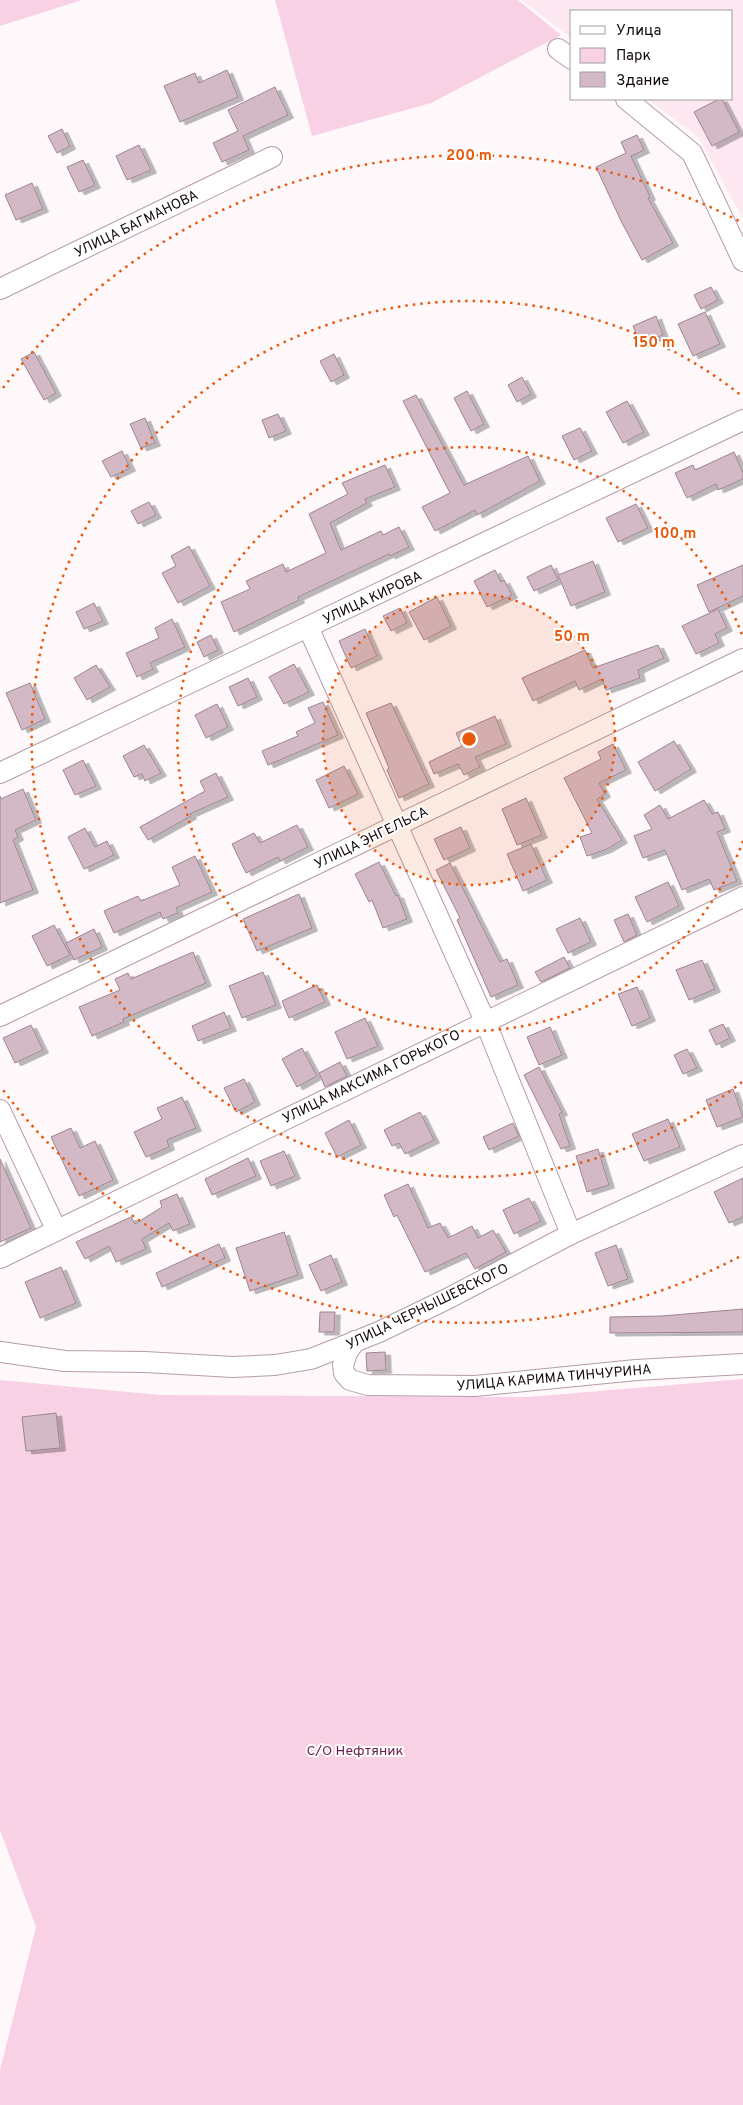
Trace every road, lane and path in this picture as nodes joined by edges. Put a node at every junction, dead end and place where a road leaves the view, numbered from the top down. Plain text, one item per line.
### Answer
1 (627, 100) edge
2 (272, 157) dead end
3 (743, 261) edge
4 (0, 289) edge
5 (743, 420) edge
6 (308, 627) junction
7 (743, 659) edge
8 (0, 773) edge
9 (396, 824) junction
10 (743, 896) edge
11 (0, 1016) edge
12 (485, 1021) junction
13 (0, 1110) edge
14 (743, 1155) edge
15 (56, 1229) junction
16 (571, 1234) junction
17 (0, 1258) edge
18 (354, 1342) junction
19 (0, 1352) edge
20 (743, 1364) edge

1 - 3 street
2 - 4 street, УЛИЦА БАГМАНОВА
5 - 6 street, УЛИЦА КИРОВА
6 - 8 street, УЛИЦА КИРОВА
6 - 9 street
7 - 9 street, УЛИЦА ЭНГЕЛЬСА
9 - 11 street, УЛИЦА ЭНГЕЛЬСА
9 - 12 street
10 - 12 street, УЛИЦА МАКСИМА ГОРЬКОГО
12 - 15 street, УЛИЦА МАКСИМА ГОРЬКОГО
12 - 16 street
13 - 15 street
14 - 16 street, УЛИЦА ЧЕРНЫШЕВСКОГО
15 - 17 street, УЛИЦА МАКСИМА ГОРЬКОГО
16 - 18 street, УЛИЦА ЧЕРНЫШЕВСКОГО
18 - 19 street, УЛИЦА ЧЕРНЫШЕВСКОГО
18 - 20 street, УЛИЦА КАРИМА ТИНЧУРИНА

